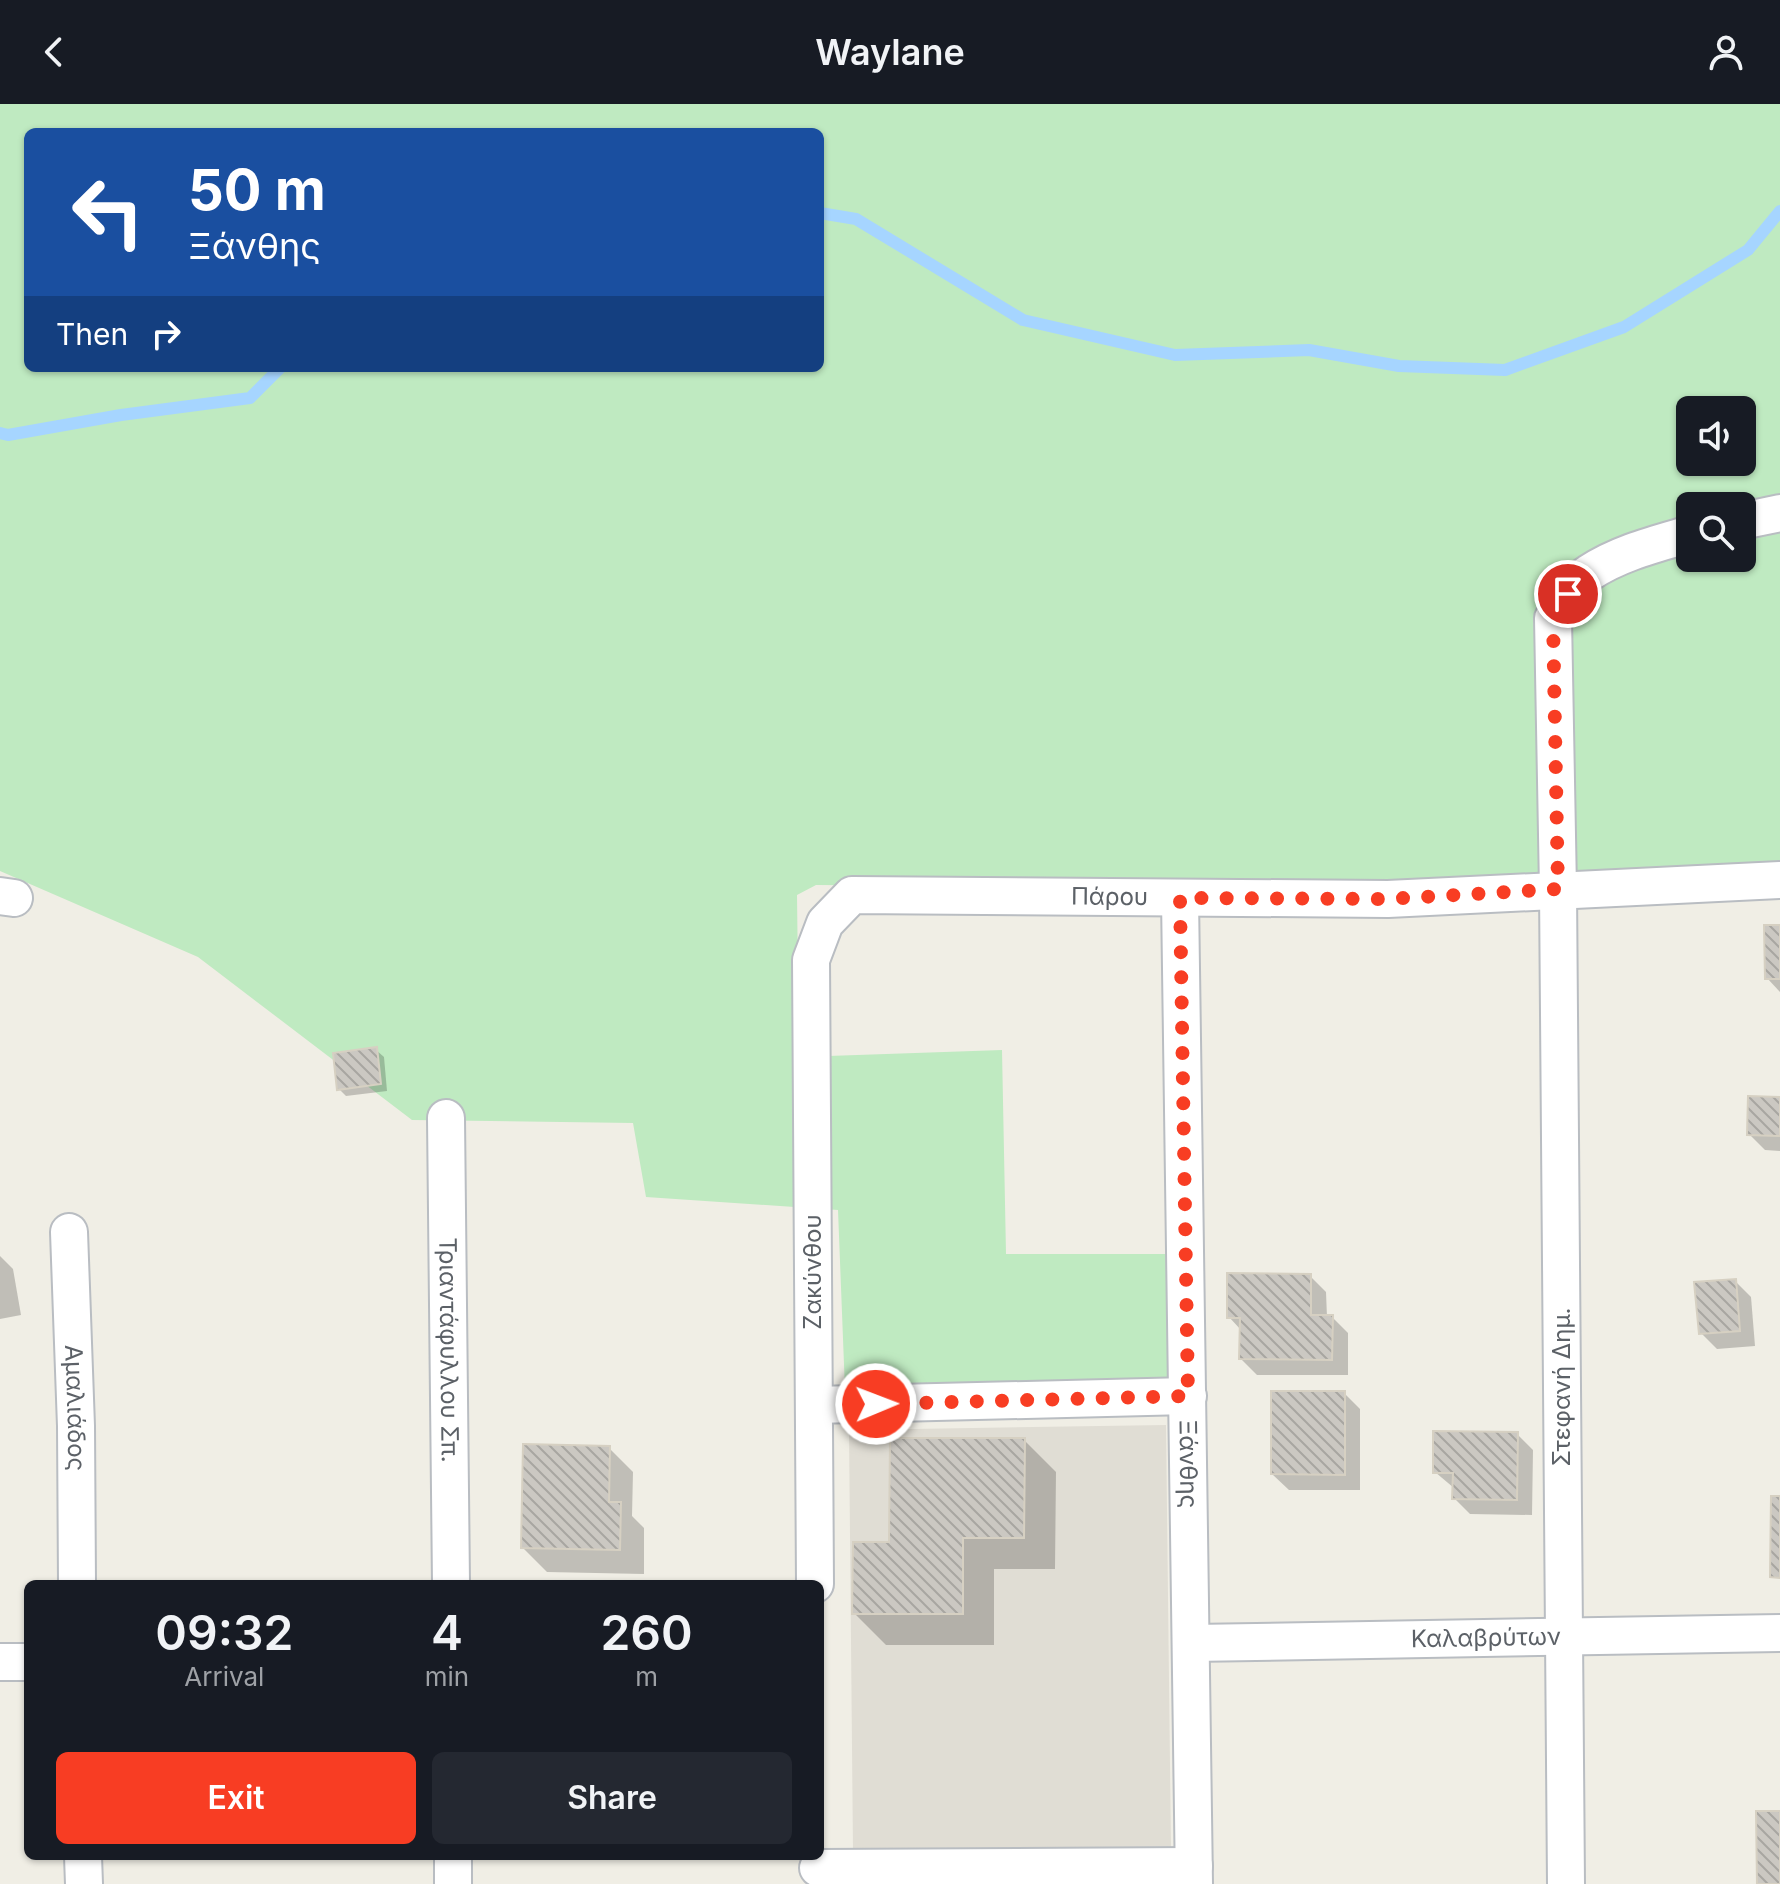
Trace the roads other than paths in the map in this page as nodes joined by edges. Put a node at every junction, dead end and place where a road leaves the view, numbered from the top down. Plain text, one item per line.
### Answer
1 (1780, 513) edge
2 (1756, 518) edge
3 (1676, 538) edge
4 (1780, 880) edge
5 (1558, 889) junction
6 (1180, 898) junction
7 (811, 960) joint
8 (446, 1118) dead end
9 (69, 1232) dead end
10 (1188, 1396) junction
11 (814, 1405) junction
12 (77, 1580) edge
13 (451, 1580) edge
14 (815, 1580) edge
15 (1780, 1633) edge
16 (1564, 1636) junction
17 (1192, 1643) junction
18 (0, 1662) edge
19 (24, 1662) edge
20 (83, 1860) edge
21 (453, 1860) edge
22 (818, 1869) edge
23 (1194, 1875) edge
24 (84, 1884) edge
25 (453, 1884) edge
26 (1566, 1884) edge

1 - 2 street
3 - 5 street, Στεφανή Δημ.
4 - 5 street, Πάρου
5 - 6 street, Πάρου
5 - 16 street, Στεφανή Δημ.
6 - 7 street, Πάρου
6 - 10 street, Ξάνθης
7 - 11 street, Ζακύνθου
8 - 13 street, Τριαντάφυλλου Σπ.
9 - 12 street, Αμαλιάδος
10 - 11 street
10 - 17 street, Ξάνθης
11 - 14 street, Ζακύνθου
15 - 16 street, Καλαβρύτων
16 - 17 street, Καλαβρύτων
16 - 26 street, Στεφανή Δημ.
17 - 23 street, Ξάνθης
18 - 19 street
20 - 24 street
21 - 25 street
22 - 23 street

